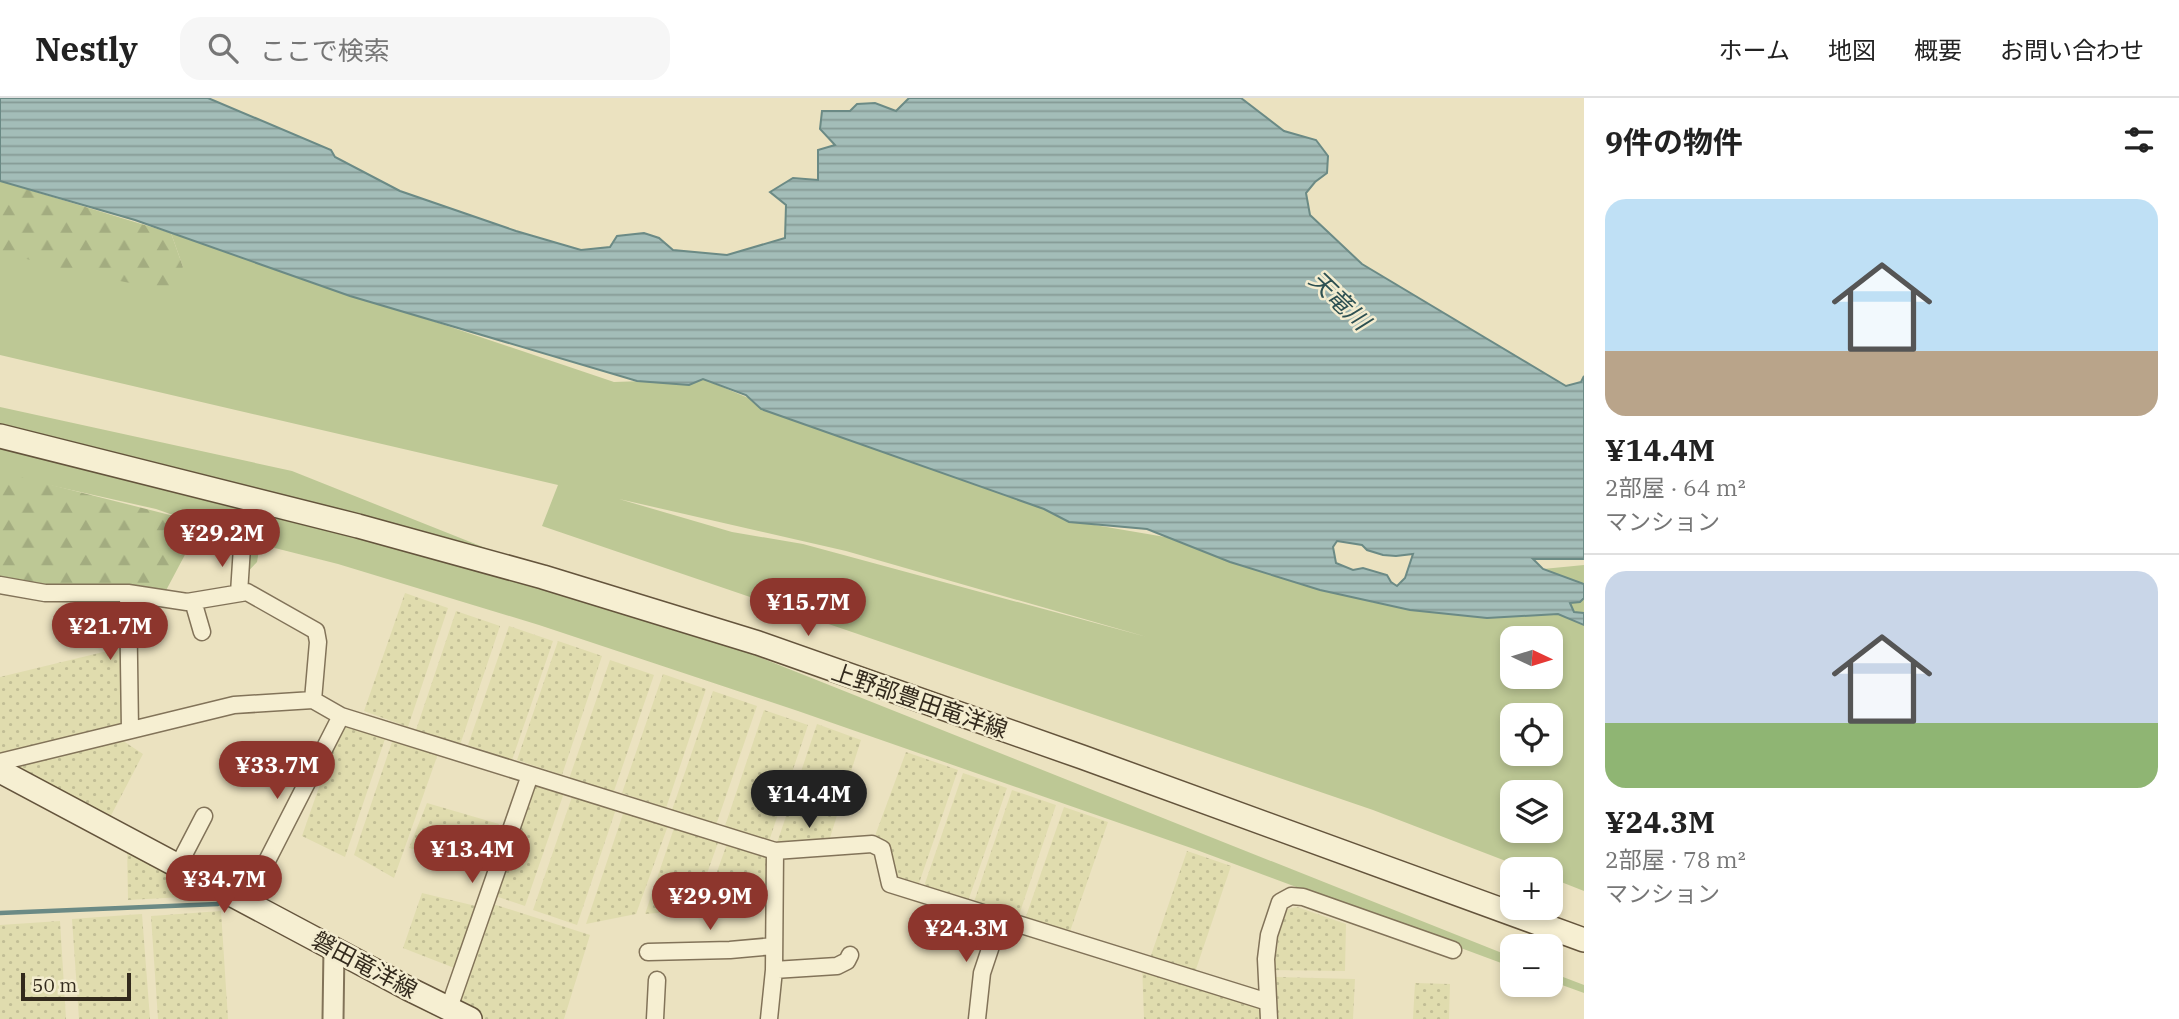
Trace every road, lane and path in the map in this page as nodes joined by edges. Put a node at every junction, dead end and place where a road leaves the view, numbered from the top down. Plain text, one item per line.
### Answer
1 (0, 436) edge
2 (242, 548) dead end
3 (0, 585) edge
4 (128, 593) junction
5 (239, 593) junction
6 (193, 601) junction
7 (202, 632) dead end
8 (313, 700) junction
9 (341, 716) junction
10 (130, 730) junction
11 (0, 762) edge
12 (0, 771) edge
13 (530, 775) junction
14 (204, 816) dead end
15 (775, 850) junction
16 (178, 866) junction
17 (246, 902) junction
18 (1000, 919) junction
19 (1584, 940) edge
20 (774, 946) junction
21 (334, 948) junction
22 (1453, 950) dead end
23 (648, 952) dead end
24 (850, 955) dead end
25 (774, 970) junction
26 (657, 980) dead end
27 (1268, 1002) junction
28 (457, 1014) edge
29 (333, 1019) edge
30 (655, 1019) edge
31 (769, 1019) edge
32 (977, 1019) edge
33 (1269, 1019) edge

1 - 19 main road, 上野部豊田竜洋線
2 - 5 street
3 - 4 street
4 - 6 street
4 - 10 street
5 - 6 street
5 - 8 street
6 - 7 street
8 - 9 street
8 - 10 street
9 - 13 street
9 - 17 street
10 - 11 street
12 - 16 main road, 磐田竜洋線
13 - 15 street
13 - 28 street
14 - 16 street
15 - 18 street
15 - 20 street
16 - 17 main road, 磐田竜洋線
17 - 21 main road, 磐田竜洋線
18 - 27 street
18 - 32 street
20 - 23 street
20 - 25 street
21 - 28 main road, 磐田竜洋線
21 - 29 street
22 - 27 street
24 - 25 street
25 - 31 street
26 - 30 street
27 - 33 street

